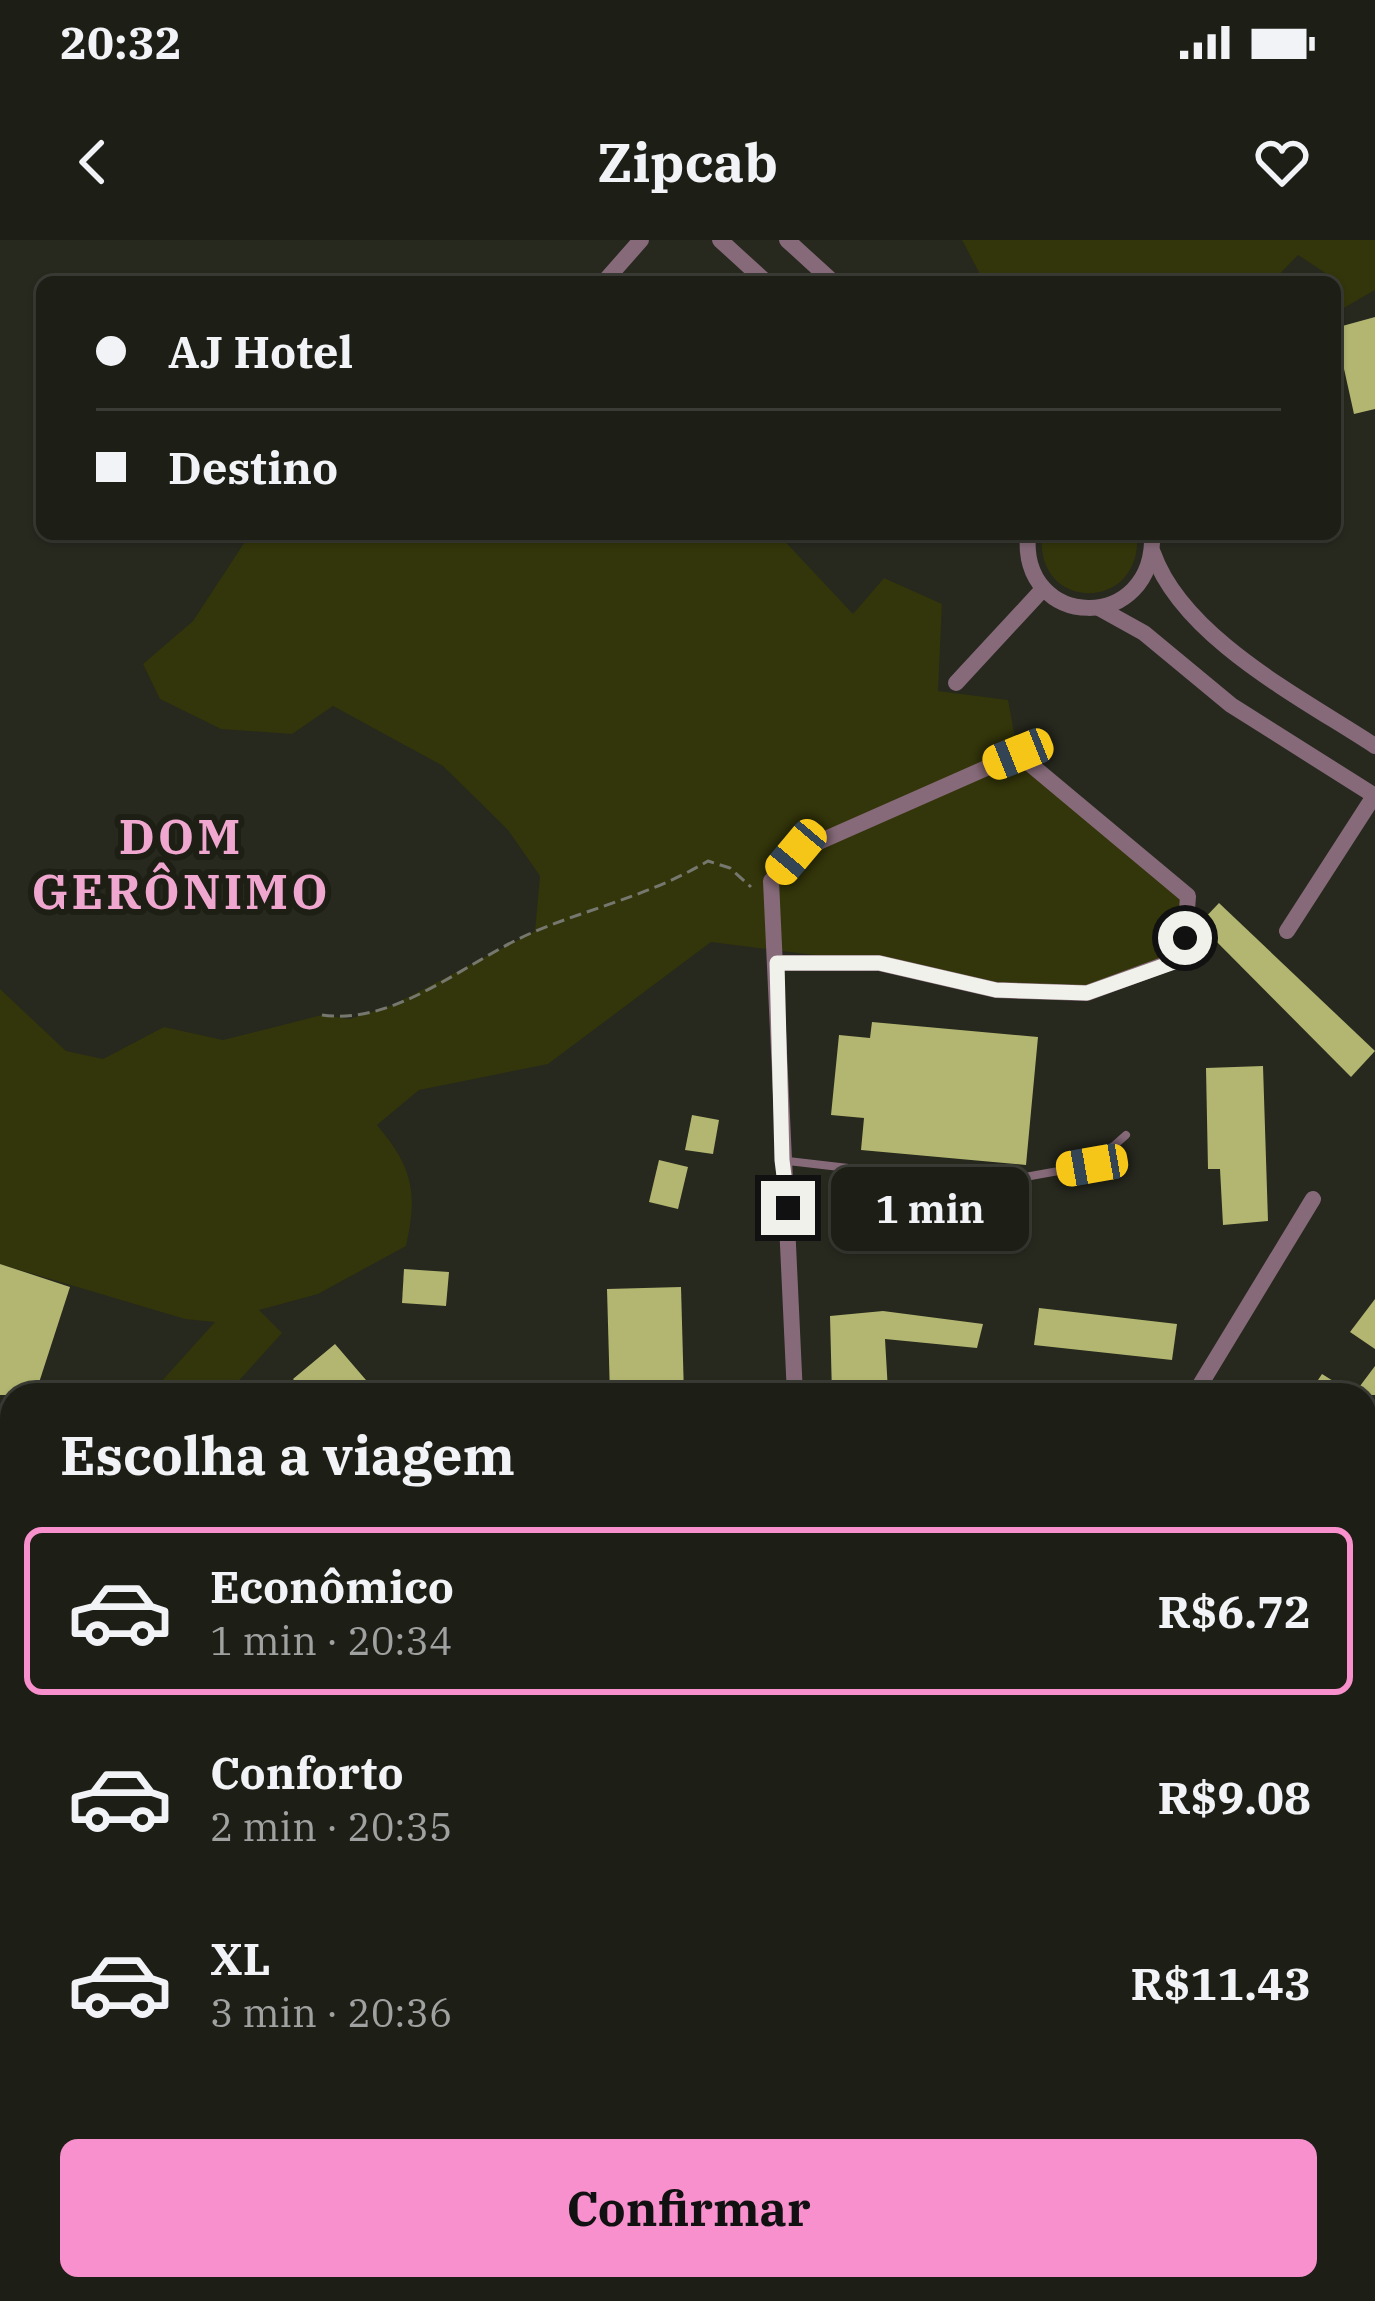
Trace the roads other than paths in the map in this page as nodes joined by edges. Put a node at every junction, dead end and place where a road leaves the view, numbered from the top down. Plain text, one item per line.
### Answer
1 (641, 240) edge
2 (720, 240) edge
3 (787, 240) edge
4 (609, 276) edge
5 (759, 276) edge
6 (826, 276) edge
7 (1028, 540) edge
8 (1152, 543) edge
9 (1042, 589) junction
10 (1099, 608) junction
11 (956, 683) dead end
12 (1375, 746) edge
13 (1374, 796) edge
14 (1287, 931) dead end
15 (777, 963) junction
16 (1126, 1135) dead end
17 (782, 1160) junction
18 (1312, 1199) dead end
19 (795, 1383) edge
20 (1202, 1383) edge

1 - 4 street
2 - 5 street
3 - 6 street
7 - 9 street
8 - 10 street
8 - 12 street
9 - 10 street
9 - 11 street
10 - 13 street
13 - 14 street
15 - 15 street
15 - 17 street
16 - 17 lane
17 - 19 street
18 - 20 street

